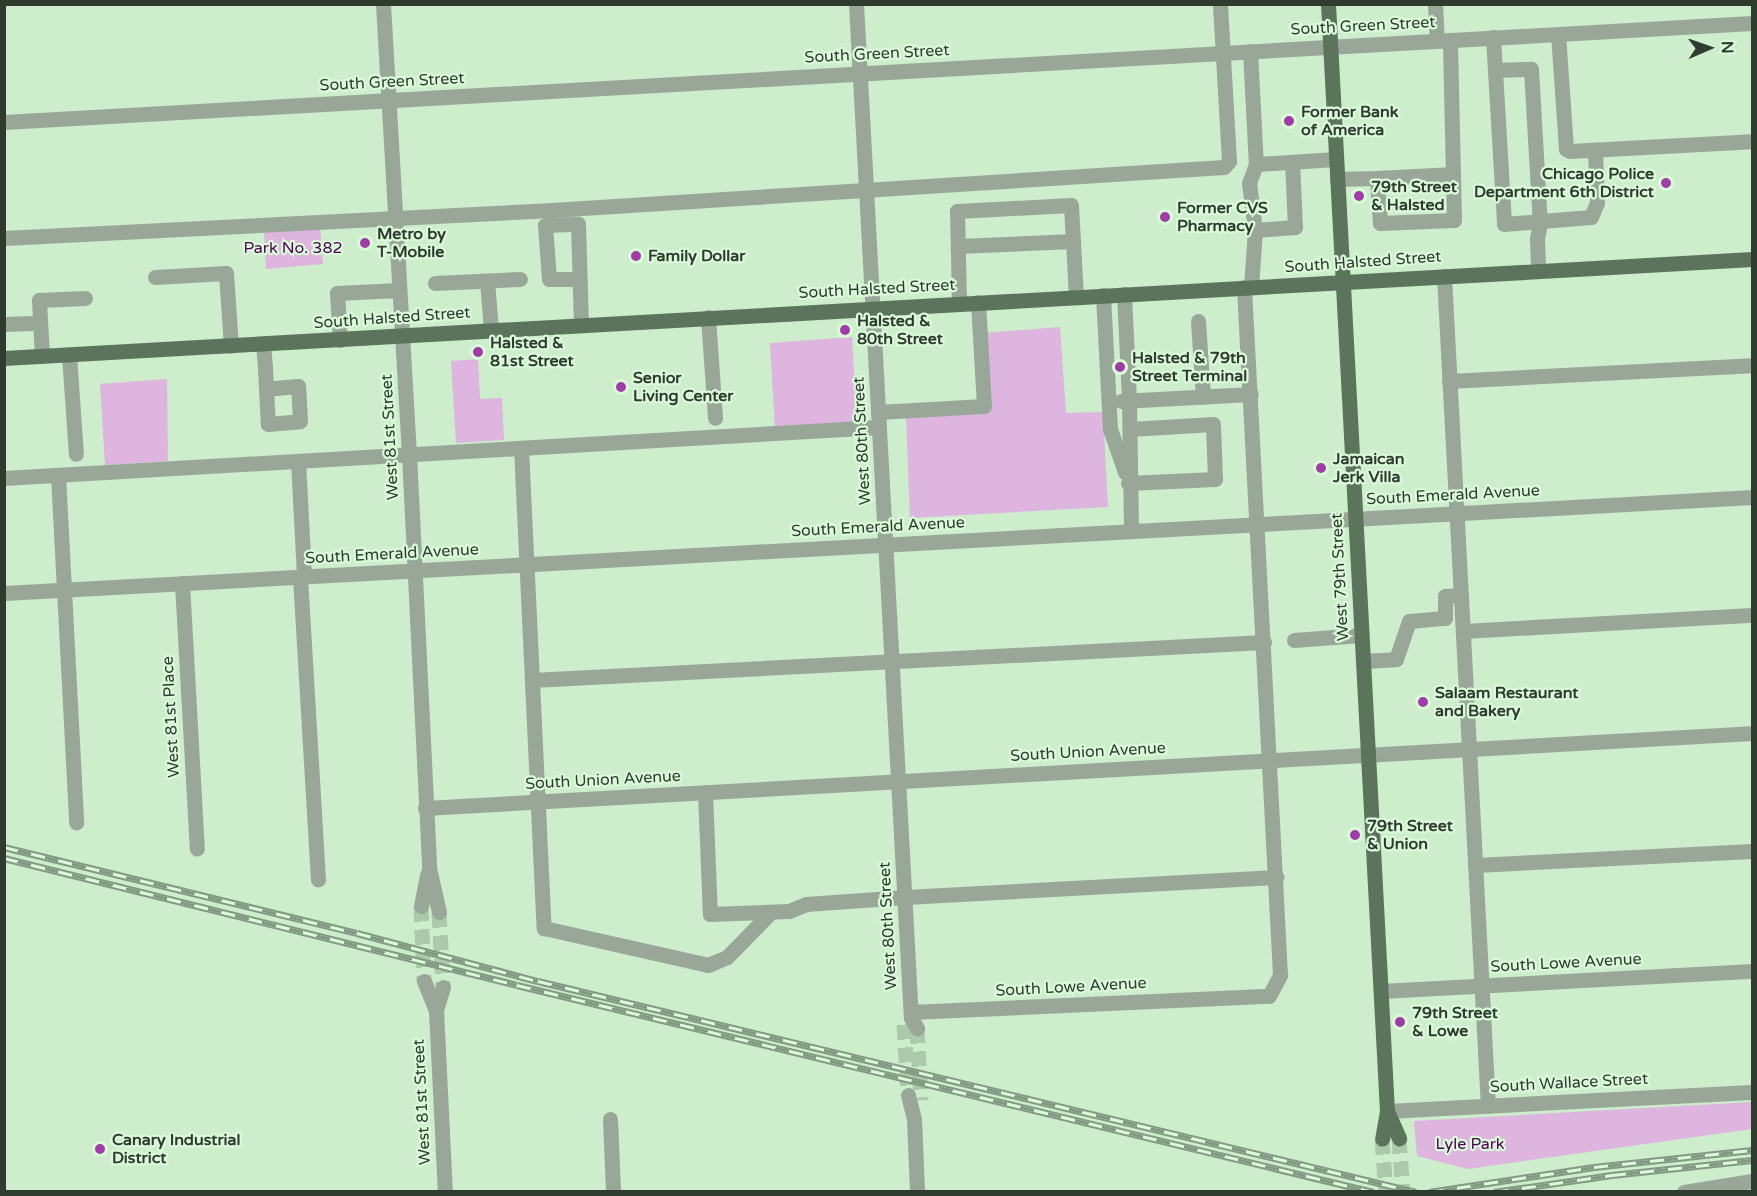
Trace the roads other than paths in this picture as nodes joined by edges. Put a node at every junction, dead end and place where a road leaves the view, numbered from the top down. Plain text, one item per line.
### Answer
1 (383, 4) edge
2 (856, 4) edge
3 (1220, 4) edge
4 (1328, 4) edge
5 (1435, 4) edge
6 (1752, 23) edge
7 (1558, 34) junction
8 (1493, 37) junction
9 (1444, 40) junction
10 (1330, 46) junction
11 (1250, 51) junction
12 (1223, 52) junction
13 (1495, 70) junction
14 (859, 73) junction
15 (388, 100) junction
16 (4, 122) edge
17 (1752, 141) edge
18 (1595, 150) junction
19 (1336, 159) junction
20 (1292, 162) junction
21 (1256, 164) junction
22 (1453, 174) junction
23 (1377, 178) junction
24 (1337, 179) junction
25 (866, 189) junction
26 (396, 217) junction
27 (553, 217) junction
28 (1540, 223) junction
29 (1255, 230) junction
30 (4, 238) edge
31 (1073, 241) junction
32 (958, 246) junction
33 (1752, 259) edge
34 (1538, 270) junction
35 (1444, 276) junction
36 (155, 277) dead end
37 (520, 279) dead end
38 (579, 279) junction
39 (487, 281) junction
40 (1342, 282) junction
41 (435, 284) dead end
42 (1247, 287) junction
43 (399, 290) junction
44 (1124, 294) junction
45 (1103, 295) junction
46 (1076, 296) junction
47 (85, 298) dead end
48 (978, 302) junction
49 (959, 303) junction
50 (872, 307) junction
51 (708, 317) junction
52 (1198, 321) dead end
53 (40, 323) junction
54 (4, 324) edge
55 (581, 324) junction
56 (491, 330) junction
57 (402, 335) junction
58 (340, 340) junction
59 (263, 344) junction
60 (231, 346) junction
61 (69, 355) junction
62 (42, 356) junction
63 (4, 358) edge
64 (1752, 364) edge
65 (1449, 381) junction
66 (266, 389) dead end
67 (1251, 394) junction
68 (1203, 396) junction
69 (1129, 401) junction
70 (1109, 402) junction
71 (715, 418) dead end
72 (879, 419) junction
73 (1130, 429) junction
74 (521, 448) junction
75 (76, 454) dead end
76 (409, 454) junction
77 (298, 461) junction
78 (58, 475) junction
79 (4, 478) edge
80 (1128, 483) junction
81 (1752, 497) edge
82 (1457, 513) junction
83 (1355, 518) junction
84 (1257, 523) junction
85 (1131, 531) junction
86 (886, 545) junction
87 (525, 565) junction
88 (415, 571) junction
89 (302, 577) junction
90 (182, 583) junction
91 (63, 590) junction
92 (4, 593) edge
93 (1461, 595) junction
94 (1752, 615) edge
95 (1463, 631) junction
96 (1361, 635) junction
97 (1294, 640) dead end
98 (1264, 642) junction
99 (892, 661) junction
100 (1363, 661) junction
101 (532, 680) junction
102 (1752, 733) edge
103 (1469, 748) junction
104 (1368, 754) junction
105 (1270, 759) junction
106 (899, 781) junction
107 (705, 792) junction
108 (537, 802) junction
109 (425, 808) junction
110 (76, 823) dead end
111 (197, 849) dead end
112 (1752, 851) edge
113 (1475, 865) junction
114 (429, 868) junction
115 (1276, 877) junction
116 (318, 879) dead end
117 (904, 897) junction
118 (421, 906) tunnel mouth
119 (439, 912) tunnel mouth
120 (771, 912) junction
121 (1752, 971) edge
122 (424, 981) tunnel mouth
123 (1482, 985) junction
124 (443, 987) tunnel mouth
125 (1381, 991) junction
126 (436, 1010) junction
127 (910, 1021) joint
128 (1752, 1092) edge
129 (914, 1098) tunnel mouth
130 (1488, 1106) junction
131 (1387, 1111) junction
132 (610, 1119) dead end
133 (1399, 1138) tunnel mouth
134 (1382, 1139) tunnel mouth
135 (1752, 1181) edge
136 (445, 1191) edge
137 (613, 1191) edge
138 (918, 1191) edge
139 (1684, 1191) edge

1 - 15 street, West 81st Street
2 - 14 street, West 80th Street
3 - 12 street
4 - 10 main road, West 79th Street
5 - 9 street
6 - 7 street, South Green Street
7 - 8 street, South Green Street
7 - 18 street
8 - 9 street, South Green Street
8 - 13 street
9 - 10 street, South Green Street
9 - 22 street
10 - 11 street, South Green Street
10 - 19 main road, West 79th Street
11 - 12 street, South Green Street
11 - 21 street
12 - 14 street, South Green Street
12 - 25 street
13 - 28 street
13 - 28 street
14 - 15 street, South Green Street
14 - 25 street, West 80th Street
15 - 16 street, South Green Street
15 - 26 street, West 81st Street
17 - 18 street
18 - 28 street
19 - 20 street
19 - 24 main road, West 79th Street
20 - 21 street
20 - 29 street
21 - 29 street
22 - 23 street
22 - 23 street
23 - 24 street
24 - 40 main road, West 79th Street
25 - 27 street
25 - 50 street, West 80th Street
26 - 27 street
26 - 30 street
26 - 43 street, West 81st Street
27 - 38 street
27 - 38 street
28 - 34 street
29 - 42 street
31 - 32 street
31 - 32 street
31 - 46 street
32 - 49 street
33 - 34 main road, South Halsted Street
34 - 35 main road, South Halsted Street
35 - 40 main road, South Halsted Street
35 - 65 street
36 - 60 street
37 - 39 street
38 - 55 street
39 - 41 street
39 - 56 street
40 - 42 main road, South Halsted Street
40 - 83 main road, West 79th Street
42 - 44 main road, South Halsted Street
42 - 67 street
43 - 57 street, West 81st Street
43 - 58 street
44 - 45 main road, South Halsted Street
44 - 69 street
45 - 46 main road, South Halsted Street
45 - 70 street
46 - 48 main road, South Halsted Street
47 - 53 street
48 - 49 main road, South Halsted Street
48 - 72 street
49 - 50 main road, South Halsted Street
50 - 51 main road, South Halsted Street
50 - 72 street, West 80th Street
51 - 55 main road, South Halsted Street
51 - 71 street
52 - 68 street
53 - 54 street
53 - 62 street
55 - 56 main road, South Halsted Street
56 - 57 main road, South Halsted Street
57 - 58 main road, South Halsted Street
57 - 76 street, West 81st Street
58 - 59 main road, South Halsted Street
59 - 60 main road, South Halsted Street
59 - 66 street
60 - 61 main road, South Halsted Street
61 - 62 main road, South Halsted Street
61 - 75 street
62 - 63 main road, South Halsted Street
64 - 65 street
65 - 82 street
67 - 68 street
67 - 84 street
68 - 69 street
69 - 70 street
69 - 73 street
70 - 80 street
72 - 74 street
72 - 86 street, West 80th Street
73 - 80 street
73 - 80 street
74 - 76 street
74 - 87 street
76 - 77 street
76 - 88 street, West 81st Street
77 - 78 street
77 - 89 street
78 - 79 street
78 - 91 street
80 - 85 street
81 - 82 street, South Emerald Avenue
82 - 83 street, South Emerald Avenue
82 - 93 street
83 - 84 street, South Emerald Avenue
83 - 96 main road, West 79th Street
84 - 85 street, South Emerald Avenue
84 - 98 street
85 - 86 street, South Emerald Avenue
86 - 87 street, South Emerald Avenue
86 - 99 street, West 80th Street
87 - 88 street, South Emerald Avenue
87 - 101 street
88 - 89 street, South Emerald Avenue
88 - 109 street, West 81st Street
89 - 90 street, South Emerald Avenue
89 - 116 street
90 - 91 street, South Emerald Avenue
90 - 111 street, West 81st Place
91 - 92 street, South Emerald Avenue
91 - 110 street
93 - 95 street
93 - 100 street
94 - 95 street
95 - 103 street
96 - 97 street
96 - 100 main road, West 79th Street
98 - 99 street
98 - 105 street
99 - 101 street
99 - 106 street, West 80th Street
100 - 104 main road, West 79th Street
101 - 108 street
102 - 103 street, South Union Avenue
103 - 104 street, South Union Avenue
103 - 113 street
104 - 105 street, South Union Avenue
104 - 125 main road, West 79th Street
105 - 106 street, South Union Avenue
105 - 115 street
106 - 107 street, South Union Avenue
106 - 117 street, West 80th Street
107 - 108 street, South Union Avenue
107 - 120 street
108 - 109 street, South Union Avenue
108 - 120 street
109 - 114 street, West 81st Street
112 - 113 street
113 - 123 street
114 - 118 street, West 81st Street
114 - 119 street, West 81st Street
115 - 117 street
115 - 127 street, South Lowe Avenue
117 - 120 street
117 - 127 street, West 80th Street
121 - 123 street, South Lowe Avenue
122 - 126 street, West 81st Street
123 - 125 street, South Lowe Avenue
123 - 130 street
124 - 126 street, West 81st Street
125 - 131 main road, West 79th Street
126 - 136 street, West 81st Street
128 - 130 street, South Wallace Street
129 - 138 street
130 - 131 street, South Wallace Street
131 - 133 main road, West 79th Street
131 - 134 main road, West 79th Street
132 - 137 street
135 - 139 street

